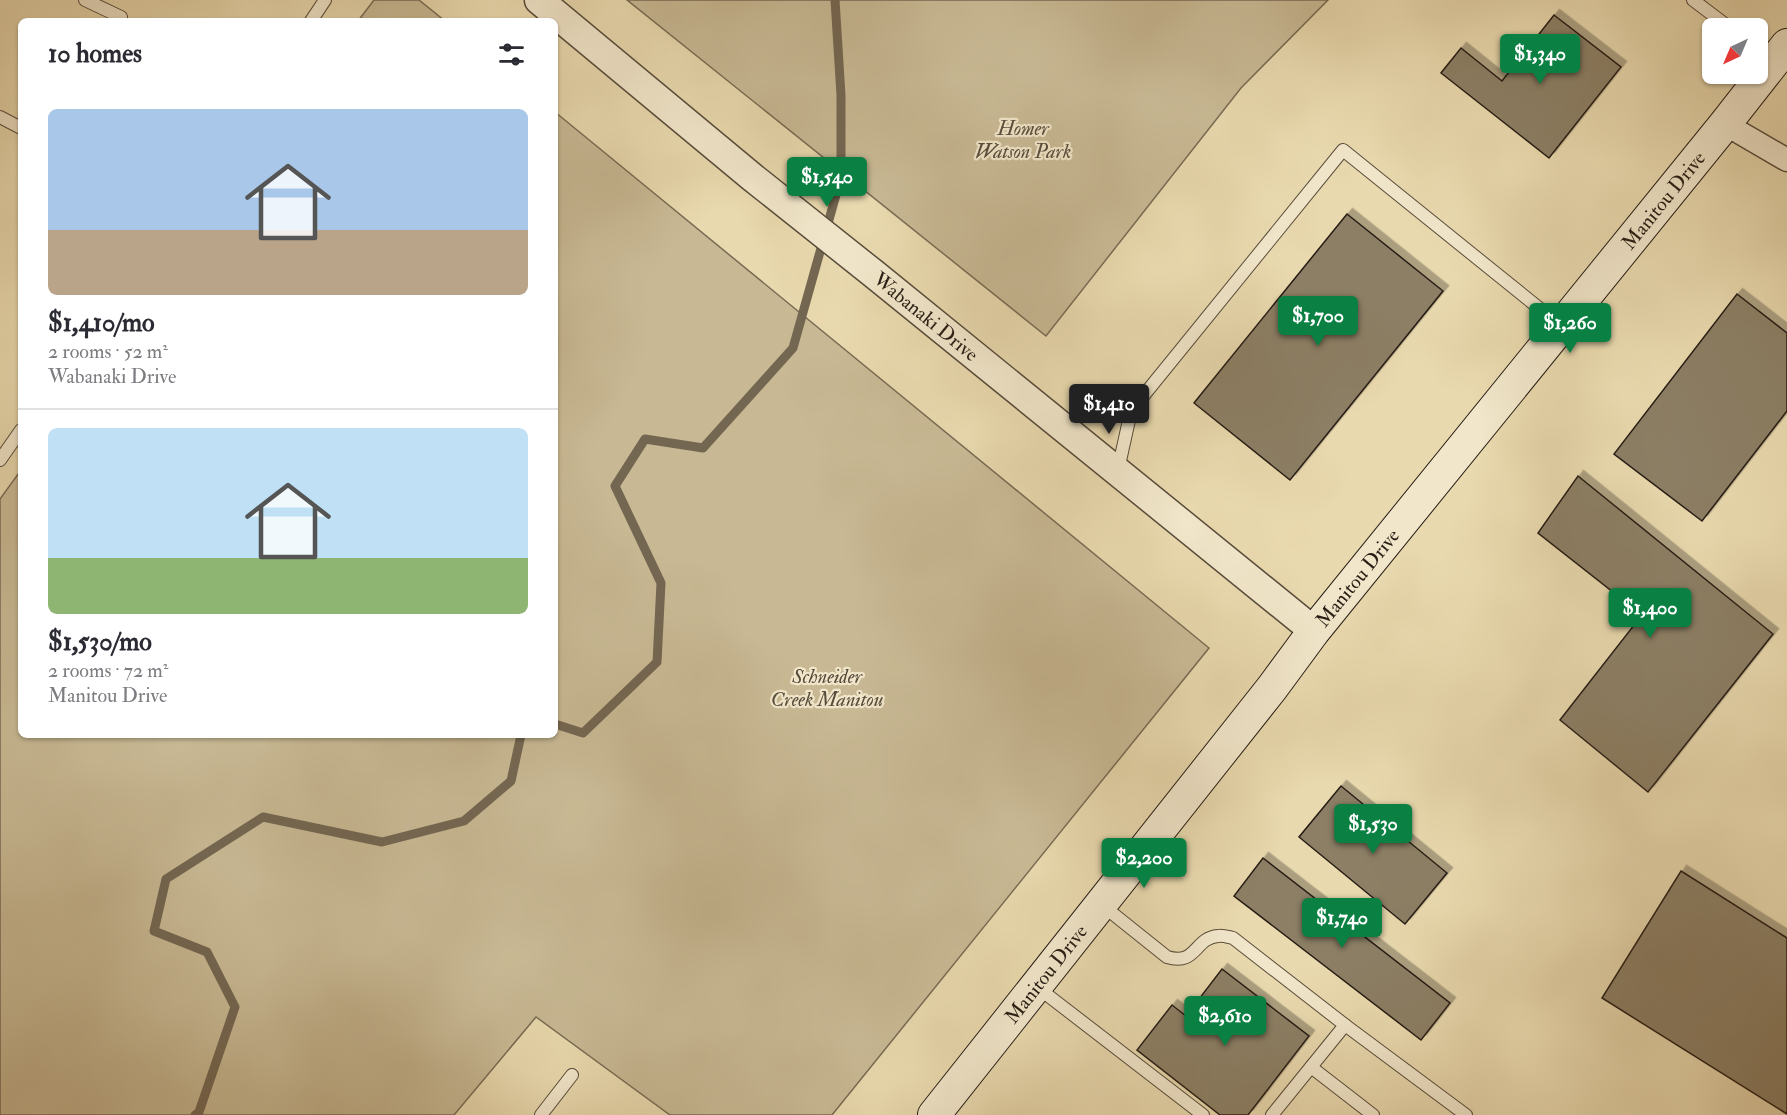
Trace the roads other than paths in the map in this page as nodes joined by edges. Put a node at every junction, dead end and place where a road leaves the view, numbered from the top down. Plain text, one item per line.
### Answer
1 (85, 0) edge
2 (326, 0) edge
3 (539, 0) edge
4 (1693, 0) edge
5 (120, 18) edge
6 (313, 18) edge
7 (1717, 18) edge
8 (1776, 54) edge
9 (0, 117) edge
10 (1725, 124) junction
11 (18, 126) edge
12 (1787, 160) edge
13 (1561, 326) junction
14 (18, 434) edge
15 (0, 460) edge
16 (1118, 472) junction
17 (1314, 631) junction
18 (1101, 904) junction
19 (1036, 986) junction
20 (1345, 1025) junction
21 (1311, 1067) junction
22 (572, 1074) dead end
23 (545, 1113) edge
24 (934, 1115) edge
25 (1203, 1115) edge
26 (1272, 1115) edge
27 (1372, 1115) edge
28 (1466, 1115) edge

1 - 5 lane
2 - 6 lane
3 - 16 street, Wabanaki Drive
4 - 7 lane
8 - 10 main road, Manitou Drive
9 - 11 lane
10 - 12 street
10 - 13 main road, Manitou Drive
13 - 16 lane
13 - 17 main road, Manitou Drive
14 - 15 lane
16 - 17 street, Wabanaki Drive
17 - 18 main road, Manitou Drive
18 - 19 main road, Manitou Drive
18 - 20 lane
19 - 24 main road, Manitou Drive
19 - 25 lane
20 - 21 lane
20 - 28 lane
21 - 26 lane
21 - 27 lane
22 - 23 lane

